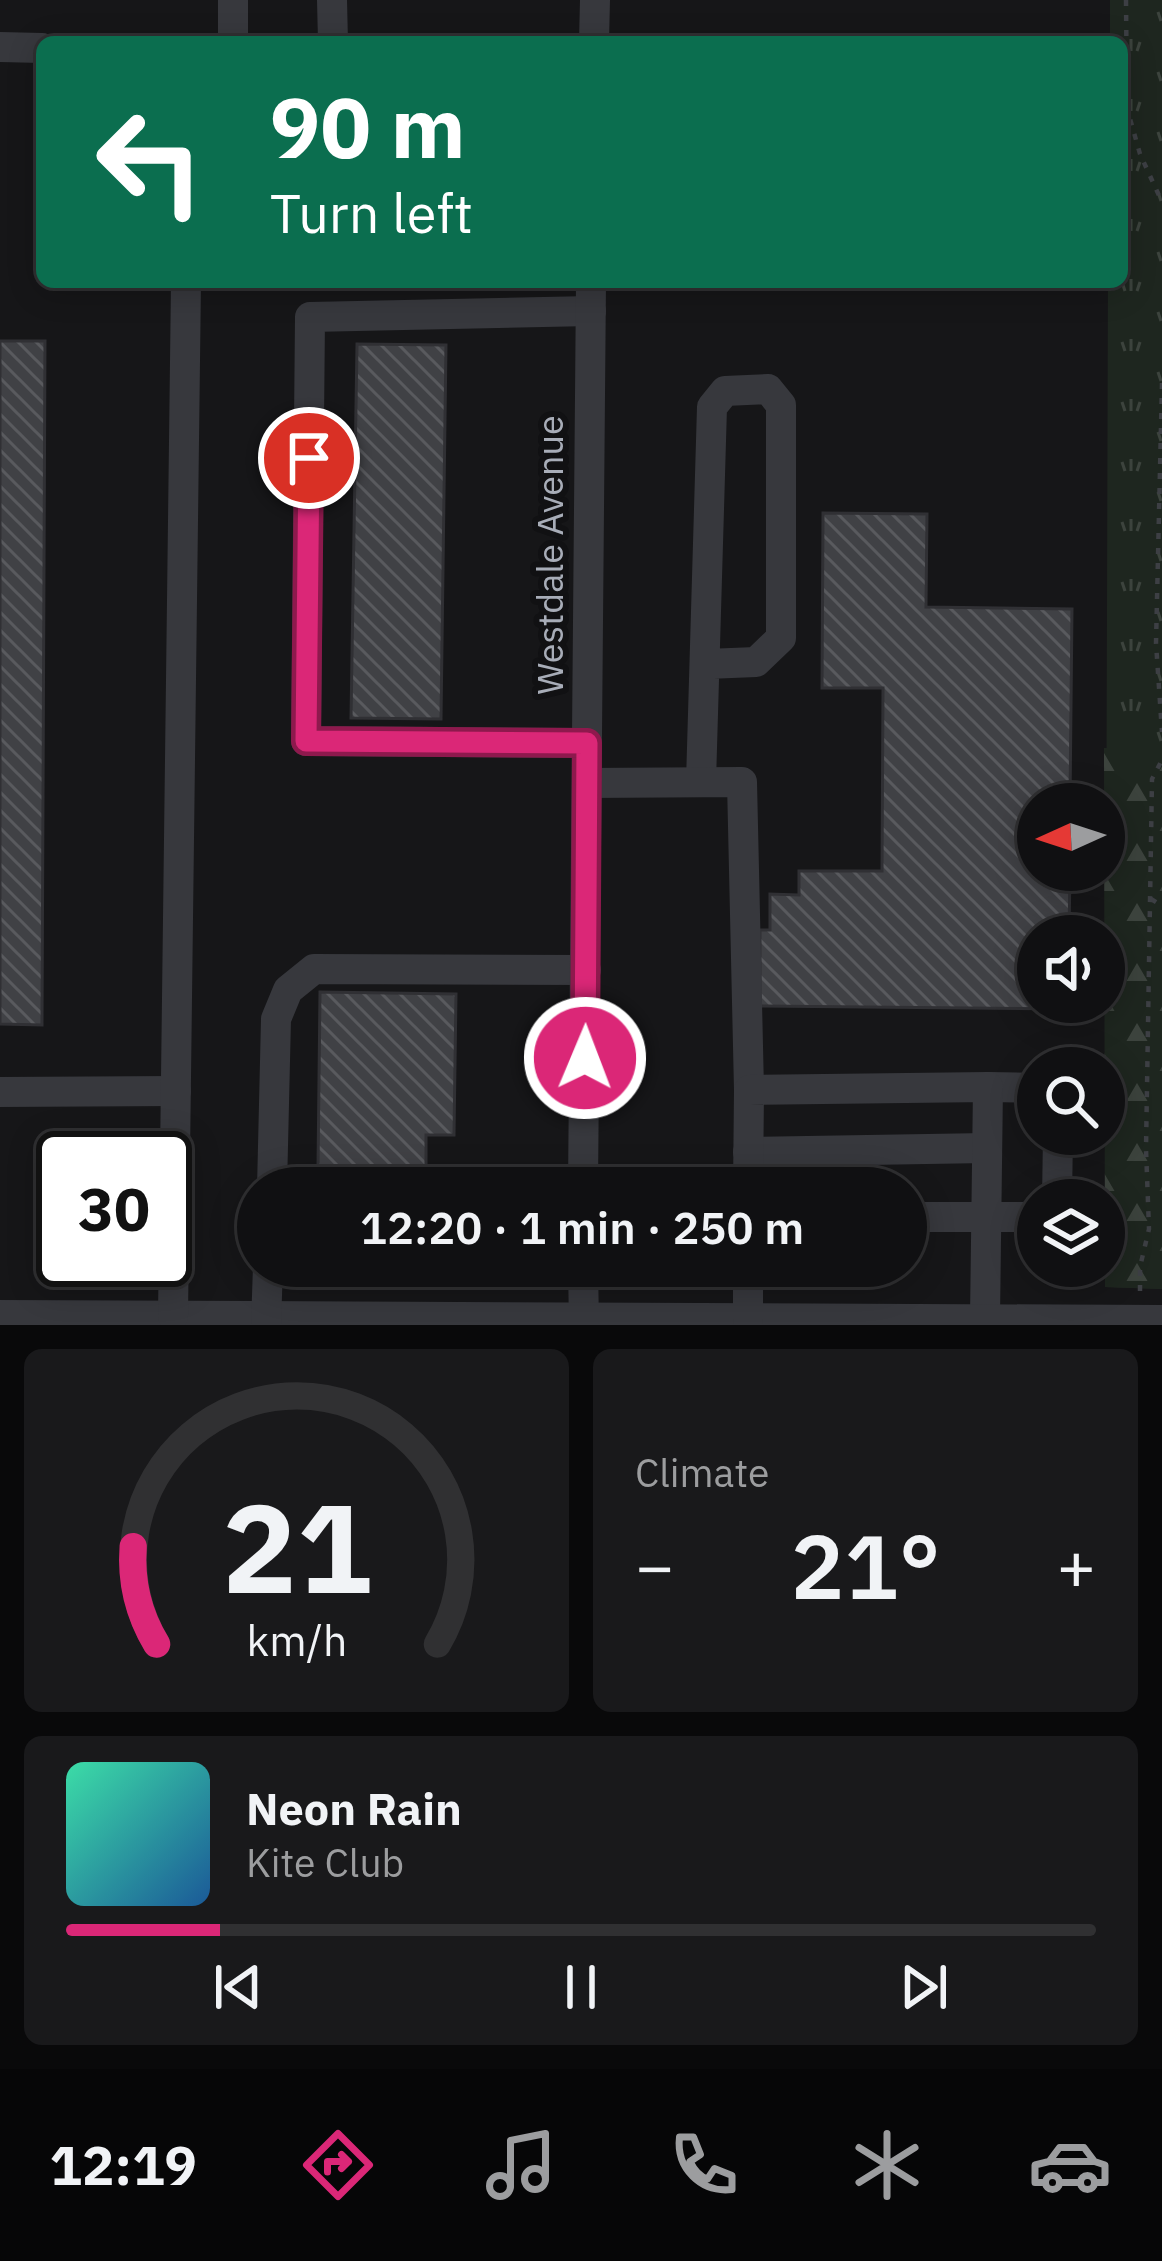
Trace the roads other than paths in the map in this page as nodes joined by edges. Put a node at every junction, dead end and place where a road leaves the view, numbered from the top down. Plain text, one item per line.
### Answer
1 (233, 0) edge
2 (332, 0) edge
3 (595, 0) edge
4 (233, 36) edge
5 (333, 36) edge
6 (594, 36) edge
7 (0, 47) edge
8 (36, 48) edge
9 (186, 288) edge
10 (591, 297) edge
11 (707, 664) junction
12 (587, 743) junction
13 (701, 782) junction
14 (587, 783) junction
15 (586, 970) junction
16 (988, 1087) junction
17 (1017, 1088) edge
18 (176, 1090) junction
19 (749, 1090) junction
20 (0, 1092) edge
21 (987, 1148) junction
22 (748, 1152) junction
23 (272, 1167) edge
24 (583, 1167) edge
25 (748, 1167) edge
26 (986, 1216) junction
27 (927, 1217) edge
28 (1017, 1217) edge
29 (267, 1287) edge
30 (583, 1287) edge
31 (748, 1287) edge
32 (0, 1315) edge
33 (1146, 1315) edge
34 (173, 1316) junction
35 (985, 1318) junction
36 (748, 1319) junction
37 (79, 1320) edge
38 (266, 1320) edge
39 (584, 1320) edge

1 - 4 street
2 - 5 street
3 - 6 street
7 - 8 street
9 - 18 street
10 - 12 street, Westdale Avenue
10 - 12 street
11 - 11 street
11 - 13 street
12 - 14 street, Westdale Avenue
13 - 14 street
13 - 19 street
14 - 15 street, Westdale Avenue
15 - 23 street
15 - 24 street, Westdale Avenue
16 - 17 street
16 - 19 street
16 - 21 street
18 - 20 street
18 - 34 street
19 - 22 street
21 - 22 street
21 - 26 street
22 - 25 street
26 - 27 street
26 - 28 street
26 - 35 street
29 - 38 street
30 - 39 street
31 - 36 street
32 - 37 street
33 - 35 street
34 - 37 street
34 - 38 street
35 - 36 street
36 - 39 street
38 - 39 street

